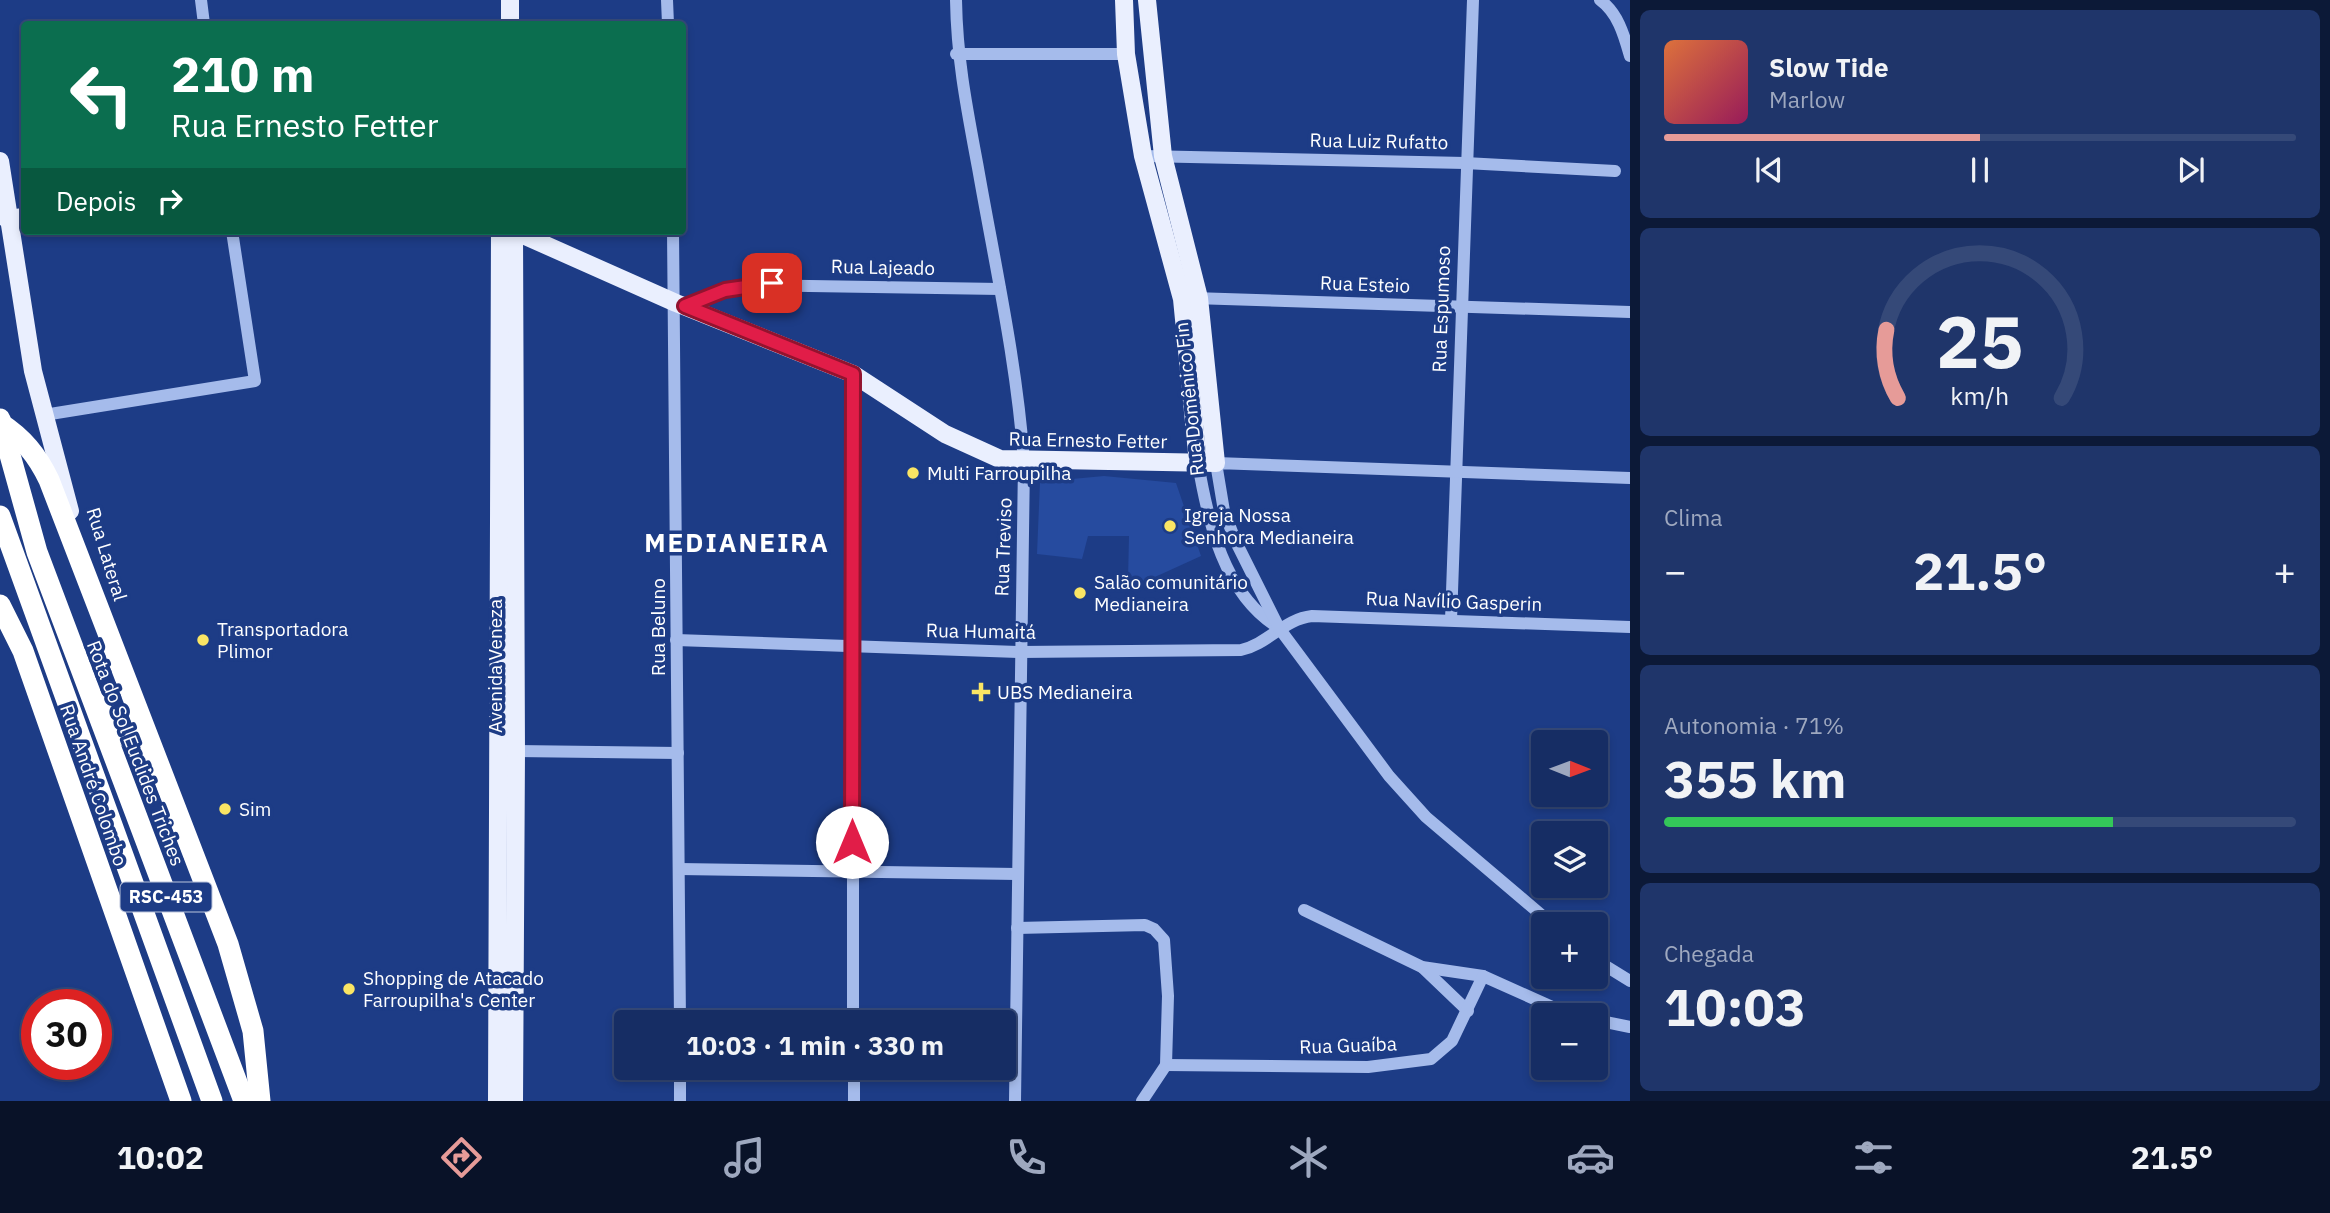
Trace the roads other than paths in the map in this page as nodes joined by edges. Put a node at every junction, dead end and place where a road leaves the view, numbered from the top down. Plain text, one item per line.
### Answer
1 (201, 0) edge
2 (498, 0) edge
3 (510, 0) edge
4 (667, 0) edge
5 (956, 0) edge
6 (1124, 0) edge
7 (1147, 0) edge
8 (1473, 0) edge
9 (1600, 0) edge
10 (204, 21) edge
11 (498, 21) edge
12 (510, 21) edge
13 (668, 21) edge
14 (957, 54) junction
15 (1126, 54) junction
16 (1630, 56) edge
17 (1143, 156) junction
18 (1163, 156) junction
19 (0, 161) edge
20 (1465, 163) junction
21 (1615, 171) dead end
22 (16, 218) edge
23 (233, 235) edge
24 (500, 235) edge
25 (514, 235) edge
26 (523, 235) edge
27 (674, 235) edge
28 (1000, 289) junction
29 (1191, 298) junction
30 (681, 305) junction
31 (1461, 307) junction
32 (1630, 312) edge
33 (853, 374) junction
34 (44, 415) junction
35 (1, 421) edge
36 (1024, 462) junction
37 (1198, 463) junction
38 (1216, 463) junction
39 (1455, 473) junction
40 (1630, 478) edge
41 (0, 516) edge
42 (88, 578) junction
43 (0, 605) edge
44 (1451, 620) junction
45 (1630, 627) edge
46 (1279, 628) junction
47 (676, 640) junction
48 (852, 647) junction
49 (1019, 652) junction
50 (89, 693) junction
51 (516, 751) junction
52 (678, 752) junction
53 (162, 775) junction
54 (507, 837) junction
55 (99, 869) junction
56 (679, 869) junction
57 (852, 870) junction
58 (1017, 874) junction
59 (1304, 910) dead end
60 (1538, 912) edge
61 (1017, 928) junction
62 (1422, 967) junction
63 (1608, 967) edge
64 (1483, 976) junction
65 (1630, 981) edge
66 (1543, 1003) edge
67 (680, 1010) edge
68 (853, 1010) edge
69 (1468, 1011) junction
70 (1608, 1022) edge
71 (1630, 1027) edge
72 (198, 1063) junction
73 (506, 1065) junction
74 (1166, 1065) junction
75 (680, 1080) edge
76 (853, 1080) edge
77 (181, 1101) edge
78 (212, 1101) edge
79 (244, 1101) edge
80 (260, 1101) edge
81 (497, 1101) edge
82 (514, 1101) edge
83 (680, 1101) edge
84 (854, 1101) edge
85 (1015, 1101) edge
86 (1142, 1101) edge

1 - 10 street
2 - 11 main road
3 - 12 main road
4 - 13 street
5 - 14 street, Rua Treviso
6 - 15 main road, Rua Domênico Fin
7 - 18 main road, Rua Domênico Fin
8 - 20 street, Rua Espumoso
9 - 16 street
14 - 15 street
14 - 28 street, Rua Treviso
15 - 17 main road, Rua Domênico Fin
17 - 18 street, Rua Luiz Rufatto
17 - 29 main road, Rua Domênico Fin
18 - 20 street, Rua Luiz Rufatto
18 - 29 main road, Rua Domênico Fin
19 - 22 main road, Rua Lateral
20 - 21 street, Rua Luiz Rufatto
20 - 31 street, Rua Espumoso
22 - 34 main road, Rua Lateral
23 - 34 street
24 - 54 main road, Avenida Veneza
25 - 51 main road, Avenida Veneza
26 - 30 main road, Rua Ernesto Fetter
27 - 30 street, Rua Beluno
28 - 30 street, Rua Lajeado
28 - 36 street, Rua Treviso
29 - 31 street, Rua Esteio
29 - 37 main road, Rua Domênico Fin
29 - 38 main road, Rua Domênico Fin
30 - 33 main road, Rua Ernesto Fetter
30 - 47 street, Rua Beluno
31 - 32 street, Rua Esteio
31 - 39 street, Rua Espumoso
33 - 36 main road, Rua Ernesto Fetter
33 - 48 street
34 - 42 main road, Rua Lateral
35 - 42 highway
35 - 50 highway, Rota do Sol Euclides Triches / RSC-453
36 - 37 main road, Rua Ernesto Fetter
36 - 49 street, Rua Treviso
37 - 38 main road, Rua Ernesto Fetter
37 - 46 street, Rua Domênico Fin
38 - 39 street, Rua Ernesto Fetter
38 - 46 street, Rua Domênico Fin
39 - 40 street, Rua Ernesto Fetter
39 - 44 street, Rua Espumoso
41 - 72 highway, RSC-453
42 - 53 highway, Rua Lateral
43 - 55 highway, Rua André Colombo
44 - 45 street, Rua Navílio Gasperin
44 - 46 street, Rua Navílio Gasperin
46 - 49 street, Rua Humaitá
46 - 60 street
47 - 48 street, Rua Humaitá
47 - 52 street, Rua Beluno
48 - 49 street, Rua Humaitá
48 - 57 street
49 - 58 street, Rua Treviso
50 - 53 highway
50 - 79 highway, Rota do Sol Euclides Triches / RSC-453
51 - 52 street
51 - 54 main road, Avenida Veneza
52 - 56 street, Rua Beluno
53 - 80 highway, Rua Lateral
54 - 73 main road, Avenida Veneza
55 - 72 highway
55 - 77 highway, Rua André Colombo
56 - 57 street
56 - 67 street, Rua Beluno
57 - 58 street
57 - 68 street
58 - 61 street, Rua Treviso
59 - 62 street
61 - 74 street
61 - 85 street, Rua Treviso
62 - 64 street
62 - 69 street
63 - 65 street
64 - 66 street
64 - 69 street, Rua Guaíba
69 - 74 street, Rua Guaíba
70 - 71 street
72 - 78 highway, RSC-453
73 - 81 main road, Avenida Veneza
73 - 82 main road, Avenida Veneza
74 - 86 street
75 - 83 street
76 - 84 street

